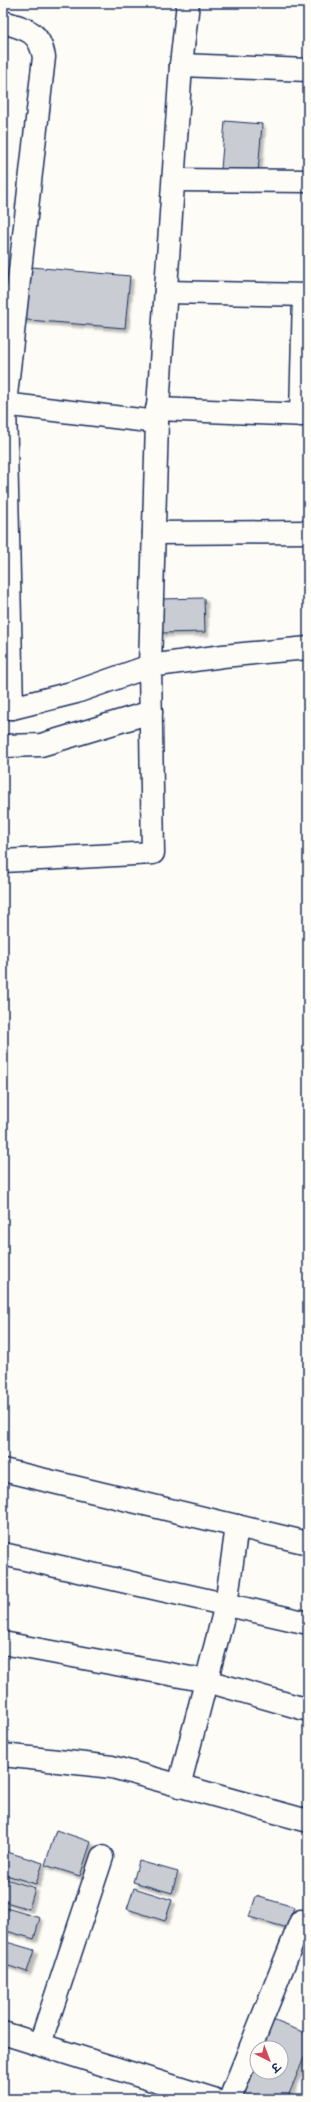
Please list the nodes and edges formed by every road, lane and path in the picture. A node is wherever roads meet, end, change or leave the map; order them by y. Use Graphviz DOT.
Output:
graph roads {
  1 [pos="188,3"];
  2 [pos="3,22"];
  3 [pos="181,65"];
  4 [pos="308,70"];
  5 [pos="174,180"];
  6 [pos="308,180"];
  7 [pos="166,292"];
  8 [pos="306,295"];
  9 [pos="4,404"];
  10 [pos="157,415"];
  11 [pos="304,415"];
  12 [pos="308,532"];
  13 [pos="154,533"];
  14 [pos="308,648"];
  15 [pos="150,666"];
  16 [pos="8,708"];
  17 [pos="151,712"];
  18 [pos="3,746"];
  19 [pos="3,861"];
  20 [pos="3,1470"];
  21 [pos="237,1526"];
  22 [pos="308,1543"];
  23 [pos="3,1554"];
  24 [pos="226,1605"];
  25 [pos="308,1624"];
  26 [pos="3,1643"];
  27 [pos="207,1681"];
  28 [pos="308,1710"];
  29 [pos="3,1755"];
  30 [pos="179,1786"];
  31 [pos="308,1821"];
  32 [pos="102,1857"];
  33 [pos="301,1921"];
  34 [pos="3,2032"];
  35 [pos="40,2044"];
  36 [pos="213,2099"];
  37 [pos="230,2099"];
  1 -- 3 [label="street"];
  2 -- 9 [label="street"];
  3 -- 4 [label="street"];
  3 -- 5 [label="street"];
  5 -- 6 [label="street"];
  5 -- 7 [label="street"];
  7 -- 8 [label="street"];
  7 -- 10 [label="street"];
  8 -- 11 [label="street"];
  9 -- 10 [label="street"];
  9 -- 16 [label="street"];
  10 -- 11 [label="street"];
  10 -- 13 [label="street"];
  12 -- 13 [label="street"];
  13 -- 15 [label="street"];
  14 -- 15 [label="street"];
  15 -- 16 [label="street"];
  15 -- 17 [label="street"];
  17 -- 18 [label="street"];
  17 -- 19 [label="street"];
  20 -- 21 [label="street"];
  21 -- 22 [label="street"];
  21 -- 24 [label="street"];
  23 -- 24 [label="street"];
  24 -- 25 [label="street"];
  24 -- 27 [label="street"];
  26 -- 27 [label="street"];
  27 -- 28 [label="street"];
  27 -- 30 [label="street"];
  29 -- 30 [label="street"];
  30 -- 31 [label="street"];
  32 -- 35 [label="street"];
  33 -- 37 [label="street"];
  34 -- 35 [label="street"];
  35 -- 36 [label="street"];
}
